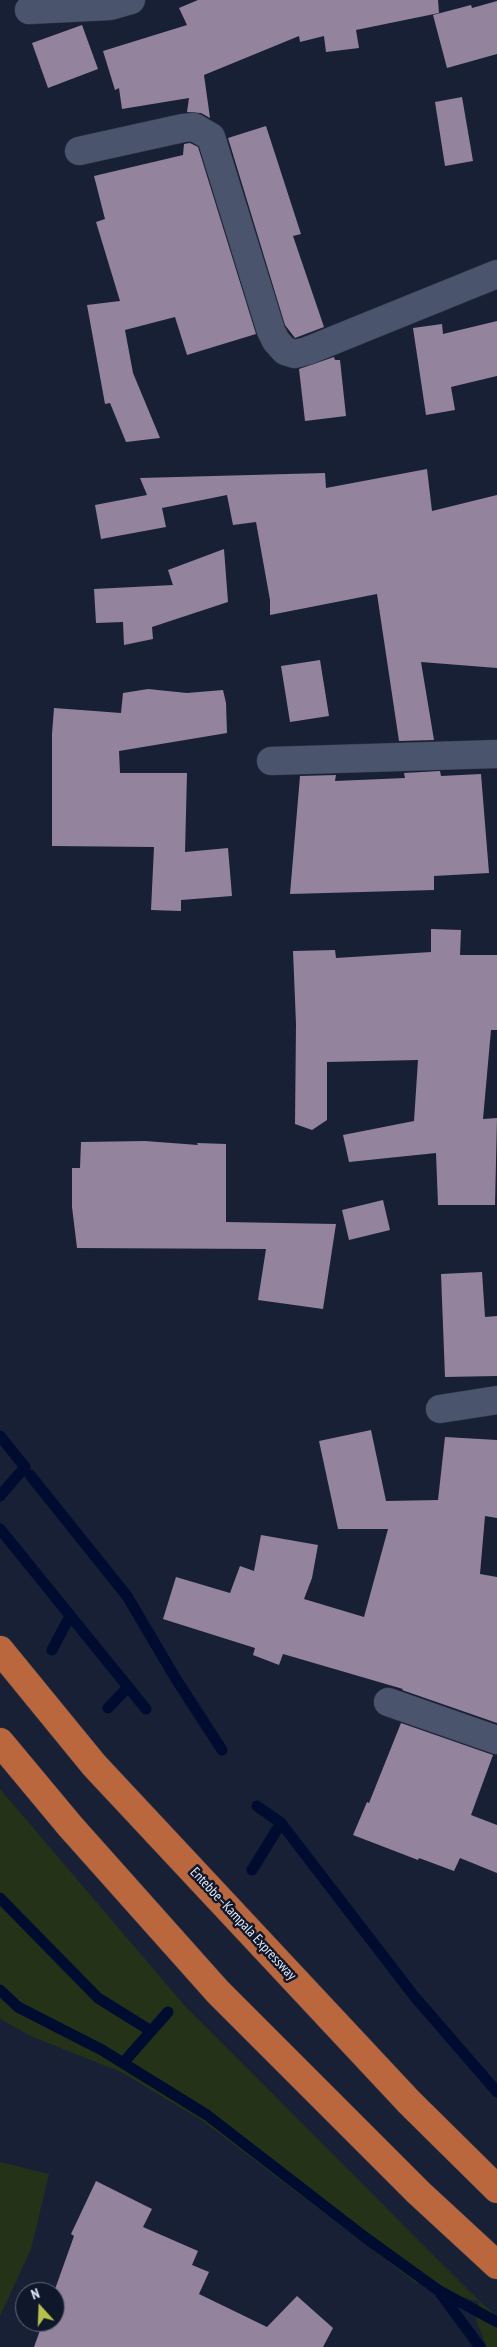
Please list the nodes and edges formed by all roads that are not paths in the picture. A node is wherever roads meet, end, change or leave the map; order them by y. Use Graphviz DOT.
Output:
graph roads {
  1 [pos="131,0"];
  2 [pos="29,10"];
  3 [pos="79,151"];
  4 [pos="497,274"];
  5 [pos="497,754"];
  6 [pos="271,761"];
  7 [pos="497,1400"];
  8 [pos="440,1409"];
  9 [pos="0,1650"];
  10 [pos="388,1702"];
  11 [pos="497,1740"];
  12 [pos="0,1742"];
  13 [pos="497,2189"];
  14 [pos="497,2265"];
  1 -- 2 [label="street"];
  3 -- 4 [label="street"];
  5 -- 6 [label="street"];
  7 -- 8 [label="street"];
  9 -- 13 [label="highway, Entebbe–Kampala Expressway"];
  10 -- 11 [label="street"];
  12 -- 14 [label="highway"];
}
